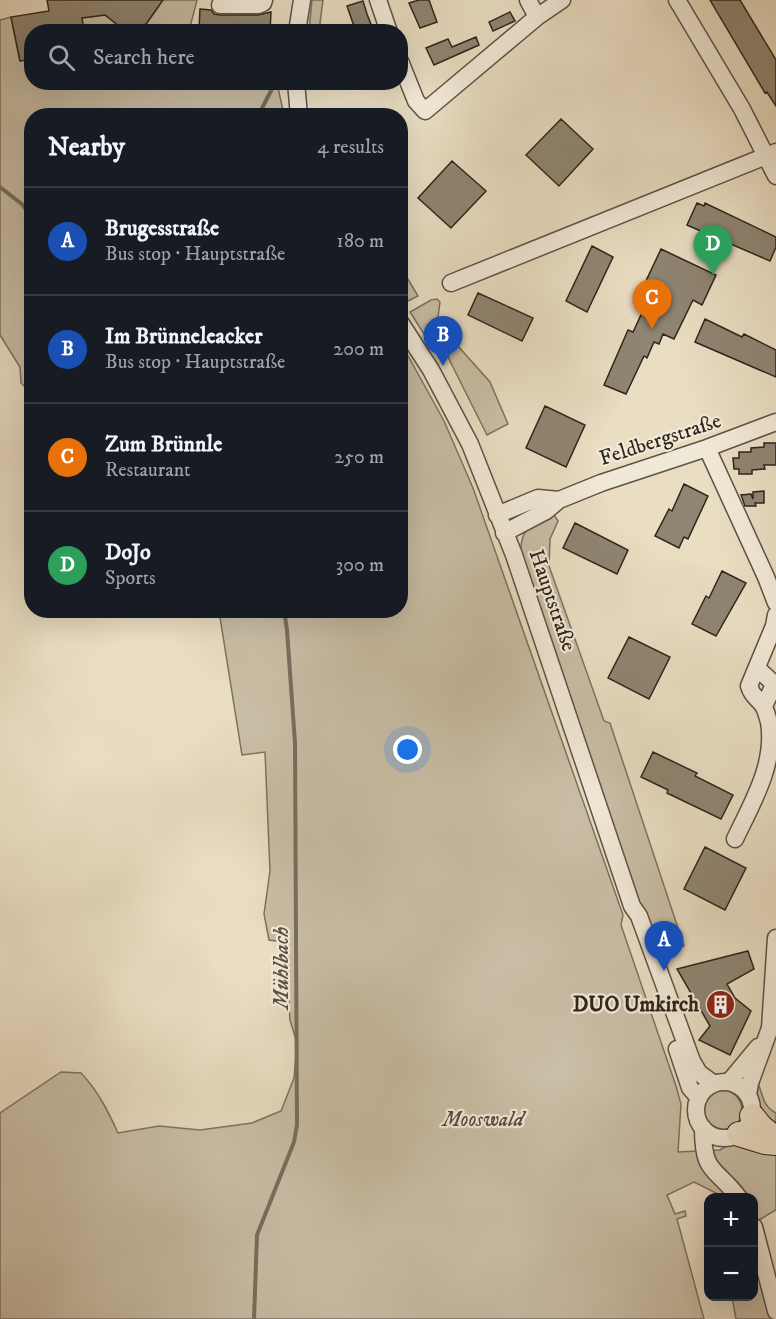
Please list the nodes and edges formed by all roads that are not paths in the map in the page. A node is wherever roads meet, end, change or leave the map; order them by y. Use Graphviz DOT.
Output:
graph roads {
  1 [pos="264,0"];
  2 [pos="302,0"];
  3 [pos="378,0"];
  4 [pos="528,0"];
  5 [pos="562,0"];
  6 [pos="677,0"];
  7 [pos="220,5"];
  8 [pos="537,17"];
  9 [pos="298,24"];
  10 [pos="387,24"];
  11 [pos="408,80"];
  12 [pos="297,90"];
  13 [pos="298,108"];
  14 [pos="771,154"];
  15 [pos="776,176"];
  16 [pos="452,283"];
  17 [pos="408,334"];
  18 [pos="776,422"];
  19 [pos="707,448"];
  20 [pos="559,500"];
  21 [pos="497,514"];
  22 [pos="504,533"];
  23 [pos="776,603"];
  24 [pos="776,615"];
  25 [pos="735,839"];
  26 [pos="632,906"];
  27 [pos="776,938"];
  28 [pos="766,1037"];
  29 [pos="722,1083"];
  30 [pos="699,1098"];
  31 [pos="740,1121"];
  32 [pos="703,1128"];
  33 [pos="776,1141"];
  34 [pos="713,1172"];
  35 [pos="735,1193"];
  36 [pos="758,1245"];
  37 [pos="776,1311"];
  1 -- 7 [label="street"];
  2 -- 9 [label="street"];
  3 -- 10 [label="street"];
  4 -- 8 [label="street"];
  5 -- 8 [label="street"];
  6 -- 14 [label="street"];
  8 -- 11 [label="street"];
  12 -- 13 [label="street"];
  14 -- 15 [label="street"];
  14 -- 16 [label="street"];
  17 -- 21 [label="street, Hauptstraße"];
  18 -- 19 [label="street, Feldbergstraße"];
  19 -- 20 [label="street, Feldbergstraße"];
  19 -- 23 [label="street"];
  20 -- 21 [label="street, Feldbergstraße"];
  20 -- 22 [label="street, Feldbergstraße"];
  21 -- 22 [label="street, Hauptstraße"];
  22 -- 26 [label="street, Hauptstraße"];
  24 -- 25 [label="street"];
  26 -- 29 [label="street, Hauptstraße"];
  26 -- 30 [label="street, Hauptstraße"];
  27 -- 28 [label="street"];
  28 -- 29 [label="street"];
  28 -- 31 [label="street"];
  29 -- 30 [label="street"];
  29 -- 31 [label="street, Hauptstraße"];
  30 -- 32 [label="street, Hauptstraße"];
  31 -- 32 [label="street"];
  31 -- 33 [label="highway"];
  31 -- 34 [label="street"];
  32 -- 34 [label="street, Hauptstraße"];
  34 -- 35 [label="street"];
  36 -- 37 [label="street"];
}
